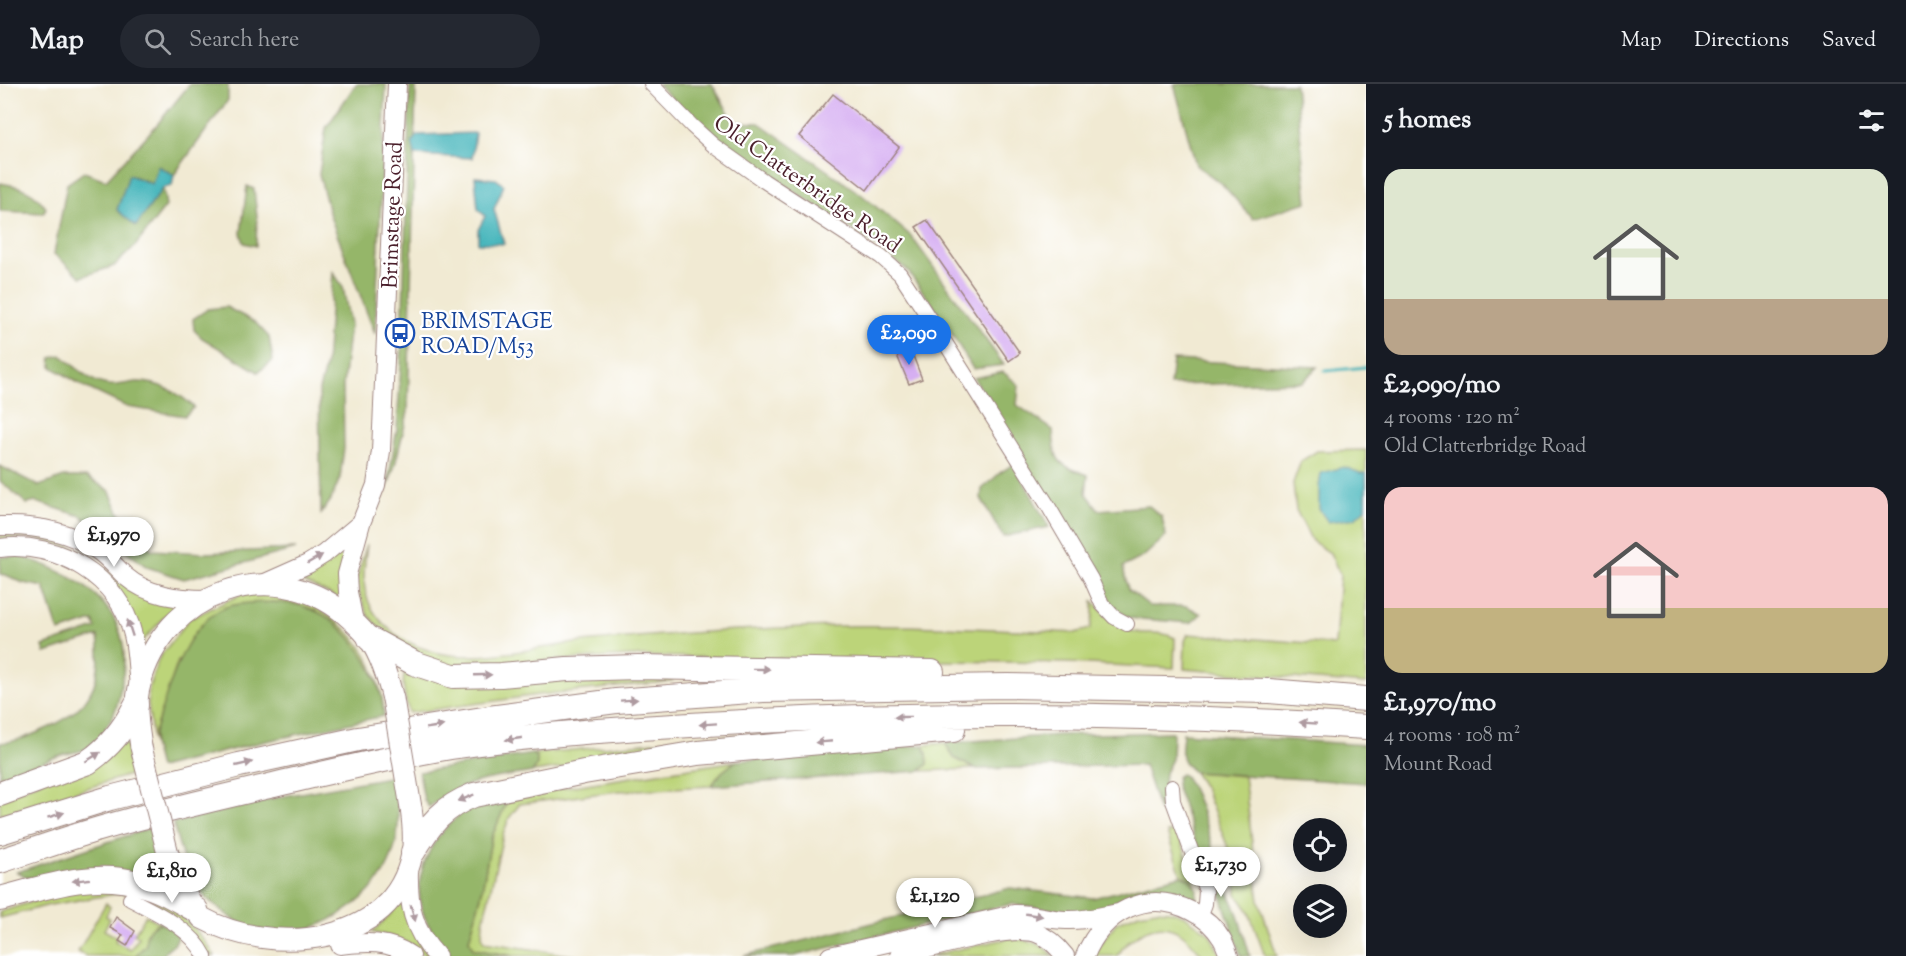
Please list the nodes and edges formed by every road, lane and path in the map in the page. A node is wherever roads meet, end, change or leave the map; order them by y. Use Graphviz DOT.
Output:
graph roads {
  1 [pos="397,84"];
  2 [pos="651,84"];
  3 [pos="361,523"];
  4 [pos="0,526"];
  5 [pos="0,548"];
  6 [pos="263,584"];
  7 [pos="208,599"];
  8 [pos="1127,624"];
  9 [pos="362,630"];
  10 [pos="1168,688"];
  11 [pos="138,695"];
  12 [pos="1366,699"];
  13 [pos="1113,717"];
  14 [pos="1366,727"];
  15 [pos="1172,787"];
  16 [pos="0,794"];
  17 [pos="0,832"];
  18 [pos="411,858"];
  19 [pos="0,861"];
  20 [pos="0,899"];
  21 [pos="130,899"];
  22 [pos="1118,913"];
  23 [pos="1200,917"];
  24 [pos="204,918"];
  25 [pos="326,951"];
  26 [pos="214,952"];
  27 [pos="411,956"];
  28 [pos="437,956"];
  29 [pos="830,956"];
  30 [pos="899,956"];
  31 [pos="1065,956"];
  32 [pos="1085,956"];
  33 [pos="1229,956"];
  1 -- 3 [label="main road, Brimstage Road"];
  2 -- 8 [label="street, Old Clatterbridge Road"];
  6 -- 3 [label="main road, Brimstage Road, one-way"];
  3 -- 9 [label="main road, Brimstage Road"];
  4 -- 7 [label="main road"];
  11 -- 5 [label="main road, one-way"];
  6 -- 7 [label="main road"];
  6 -- 9 [label="main road"];
  7 -- 11 [label="main road"];
  9 -- 10 [label="highway, one-way"];
  9 -- 18 [label="main road, bridge"];
  10 -- 12 [label="highway"];
  17 -- 10 [label="highway, one-way"];
  16 -- 11 [label="highway, one-way"];
  11 -- 24 [label="main road, bridge"];
  14 -- 13 [label="highway, one-way"];
  13 -- 18 [label="highway, one-way"];
  13 -- 19 [label="highway, one-way"];
  15 -- 23 [label="street"];
  18 -- 25 [label="main road"];
  18 -- 28 [label="main road, one-way"];
  24 -- 20 [label="highway, one-way"];
  21 -- 26 [label="street"];
  22 -- 23 [label="main road"];
  29 -- 22 [label="main road, one-way"];
  22 -- 32 [label="main road"];
  23 -- 33 [label="main road"];
  24 -- 25 [label="main road"];
  24 -- 26 [label="main road"];
  25 -- 27 [label="main road"];
  30 -- 31 [label="main road"];
}
